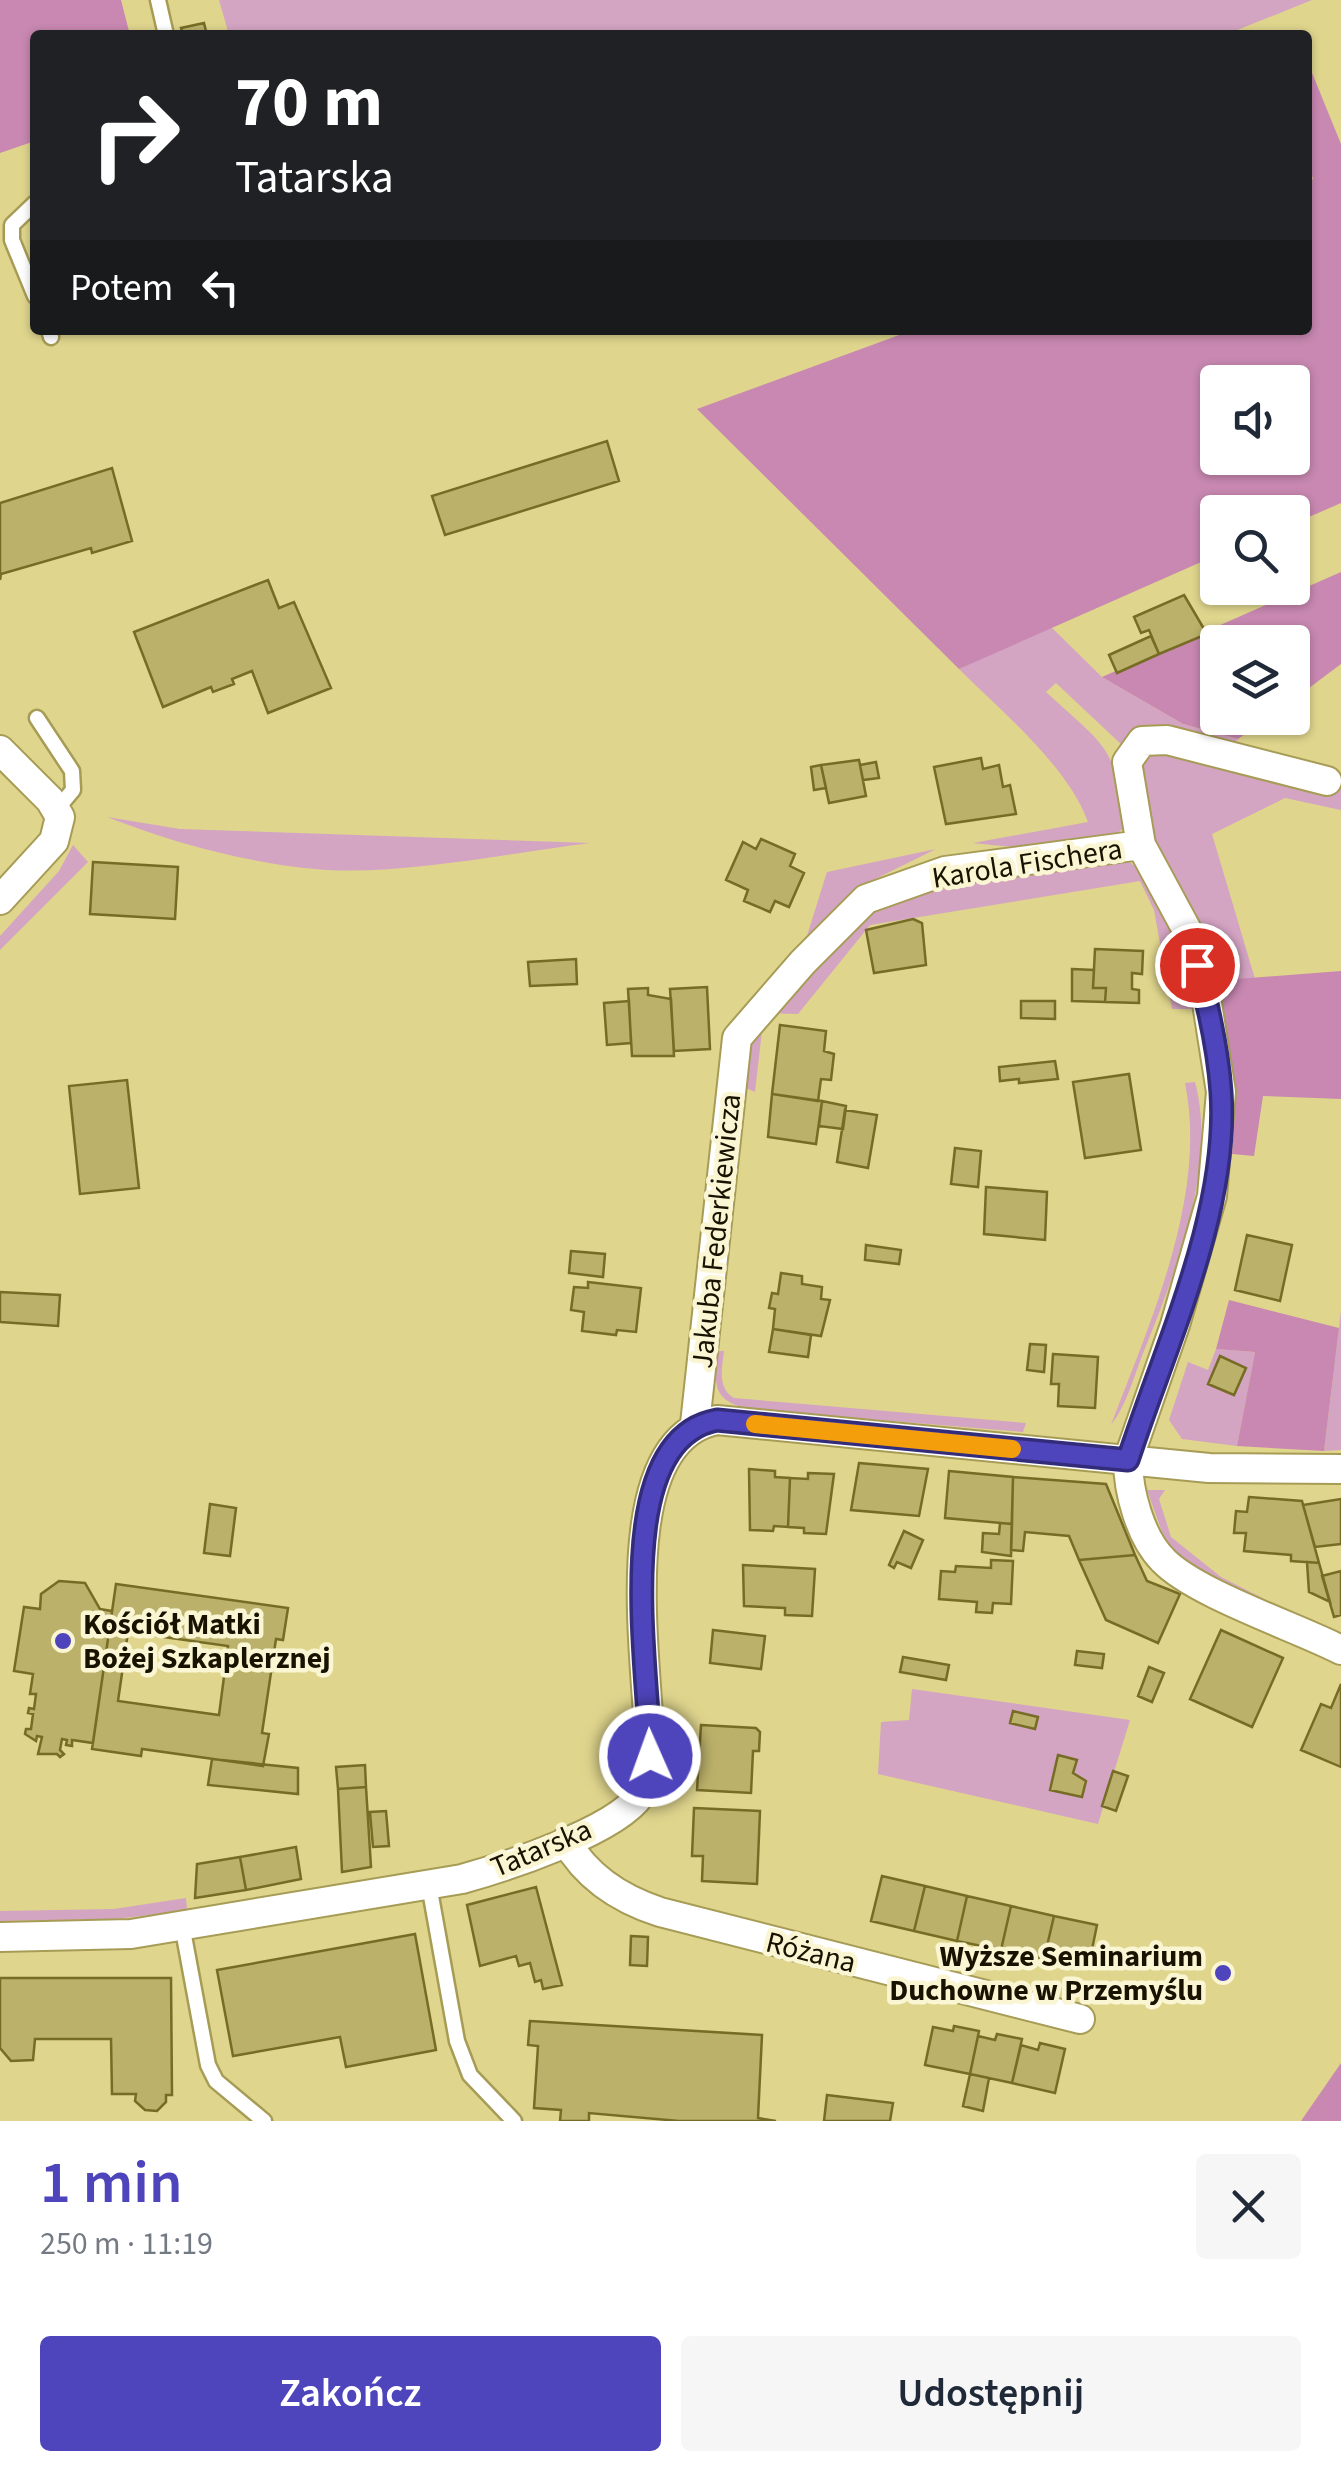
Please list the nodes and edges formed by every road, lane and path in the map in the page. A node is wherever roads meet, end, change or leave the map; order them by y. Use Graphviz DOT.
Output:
graph roads {
  1 [pos="158,0"];
  2 [pos="165,30"];
  3 [pos="30,208"];
  4 [pos="30,284"];
  5 [pos="37,718"];
  6 [pos="0,750"];
  7 [pos="1334,783"];
  8 [pos="58,818"];
  9 [pos="1141,846"];
  10 [pos="0,900"];
  11 [pos="738,1038"];
  12 [pos="696,1424"];
  13 [pos="1128,1460"];
  14 [pos="1341,1469"];
  15 [pos="1341,1650"];
  16 [pos="566,1841"];
  17 [pos="429,1885"];
  18 [pos="182,1925"];
  19 [pos="0,1937"];
  20 [pos="1080,2019"];
  21 [pos="264,2121"];
  22 [pos="514,2121"];
  1 -- 2 [label="lane"];
  3 -- 4 [label="lane"];
  5 -- 8 [label="lane"];
  6 -- 8 [label="street"];
  7 -- 9 [label="street, Karola Fischera"];
  8 -- 10 [label="street"];
  9 -- 11 [label="street, Karola Fischera"];
  9 -- 13 [label="street, Karola Fischera"];
  11 -- 12 [label="street, Jakuba Federkiewicza"];
  12 -- 13 [label="street"];
  12 -- 16 [label="street, Tatarska"];
  13 -- 14 [label="street"];
  13 -- 15 [label="street"];
  16 -- 17 [label="street, Tatarska"];
  16 -- 20 [label="street, Różana"];
  17 -- 18 [label="street, Tatarska"];
  17 -- 22 [label="lane"];
  18 -- 19 [label="street, Tatarska"];
  18 -- 21 [label="lane"];
}
